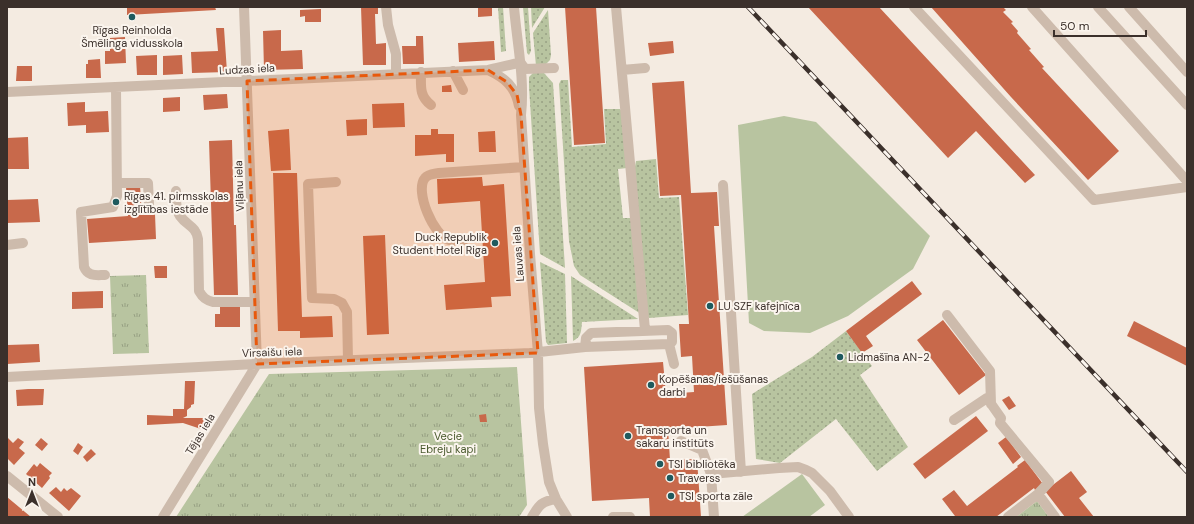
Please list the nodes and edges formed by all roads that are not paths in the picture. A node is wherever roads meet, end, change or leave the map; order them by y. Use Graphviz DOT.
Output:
graph roads {
  1 [pos="244,7"];
  2 [pos="386,7"];
  3 [pos="514,7"];
  4 [pos="616,7"];
  5 [pos="914,7"];
  6 [pos="1032,7"];
  7 [pos="1098,7"];
  8 [pos="1129,7"];
  9 [pos="520,62"];
  10 [pos="554,68"];
  11 [pos="645,68"];
  12 [pos="488,70"];
  13 [pos="622,70"];
  14 [pos="453,71"];
  15 [pos="421,72"];
  16 [pos="1187,72"];
  17 [pos="396,73"];
  18 [pos="247,81"];
  19 [pos="116,87"];
  20 [pos="463,90"];
  21 [pos="7,92"];
  22 [pos="431,105"];
  23 [pos="1187,105"];
  24 [pos="521,116"];
  25 [pos="524,167"];
  26 [pos="1187,180"];
  27 [pos="336,182"];
  28 [pos="117,183"];
  29 [pos="723,185"];
  30 [pos="1187,187"];
  31 [pos="176,191"];
  32 [pos="148,204"];
  33 [pos="464,240"];
  34 [pos="23,243"];
  35 [pos="7,245"];
  36 [pos="105,275"];
  37 [pos="255,302"];
  38 [pos="947,315"];
  39 [pos="645,330"];
  40 [pos="670,344"];
  41 [pos="585,347"];
  42 [pos="538,353"];
  43 [pos="348,360"];
  44 [pos="257,364"];
  45 [pos="674,364"];
  46 [pos="7,377"];
  47 [pos="991,404"];
  48 [pos="954,420"];
  49 [pos="681,441"];
  50 [pos="741,472"];
  51 [pos="711,474"];
  52 [pos="7,476"];
  53 [pos="1038,494"];
  54 [pos="556,499"];
  55 [pos="58,517"];
  56 [pos="163,517"];
  57 [pos="532,517"];
  58 [pos="567,517"];
  59 [pos="612,517"];
  60 [pos="630,517"];
  61 [pos="714,517"];
  62 [pos="849,517"];
  63 [pos="1008,517"];
  64 [pos="1055,517"];
  1 -- 18 [label="street, Viļānu iela"];
  2 -- 17 [label="street"];
  3 -- 9 [label="street, Lauvas iela"];
  4 -- 13 [label="street"];
  5 -- 30 [label="street"];
  6 -- 26 [label="street"];
  7 -- 23 [label="street"];
  8 -- 16 [label="street"];
  9 -- 10 [label="street"];
  9 -- 12 [label="street, Ludzas iela"];
  9 -- 24 [label="street, Lauvas iela"];
  11 -- 13 [label="street"];
  12 -- 14 [label="street, Ludzas iela"];
  12 -- 24 [label="street"];
  13 -- 39 [label="street"];
  14 -- 15 [label="street, Ludzas iela"];
  14 -- 20 [label="street"];
  15 -- 17 [label="street, Ludzas iela"];
  15 -- 22 [label="street"];
  17 -- 18 [label="street, Ludzas iela"];
  18 -- 19 [label="street, Ludzas iela"];
  18 -- 37 [label="street, Viļānu iela"];
  19 -- 21 [label="street, Ludzas iela"];
  19 -- 28 [label="street"];
  24 -- 25 [label="street, Lauvas iela"];
  25 -- 33 [label="street"];
  25 -- 42 [label="street, Lauvas iela"];
  27 -- 43 [label="street"];
  28 -- 32 [label="street"];
  28 -- 36 [label="street"];
  29 -- 50 [label="street"];
  31 -- 37 [label="street"];
  34 -- 35 [label="street"];
  37 -- 44 [label="street, Viļānu iela"];
  38 -- 47 [label="street"];
  39 -- 40 [label="street"];
  39 -- 41 [label="street"];
  40 -- 41 [label="street, Virsaišu iela"];
  40 -- 45 [label="street"];
  41 -- 42 [label="street, Virsaišu iela"];
  42 -- 43 [label="street, Virsaišu iela"];
  42 -- 54 [label="street, Lauvas iela"];
  43 -- 44 [label="street, Virsaišu iela"];
  44 -- 46 [label="street, Virsaišu iela"];
  44 -- 56 [label="street, Tējas iela"];
  47 -- 48 [label="street"];
  47 -- 53 [label="street"];
  49 -- 51 [label="street"];
  50 -- 51 [label="street"];
  50 -- 62 [label="street"];
  51 -- 61 [label="street"];
  52 -- 55 [label="street"];
  53 -- 63 [label="street"];
  53 -- 64 [label="street"];
  54 -- 57 [label="street"];
  54 -- 58 [label="street, Lauvas iela"];
  59 -- 60 [label="street"];
}
